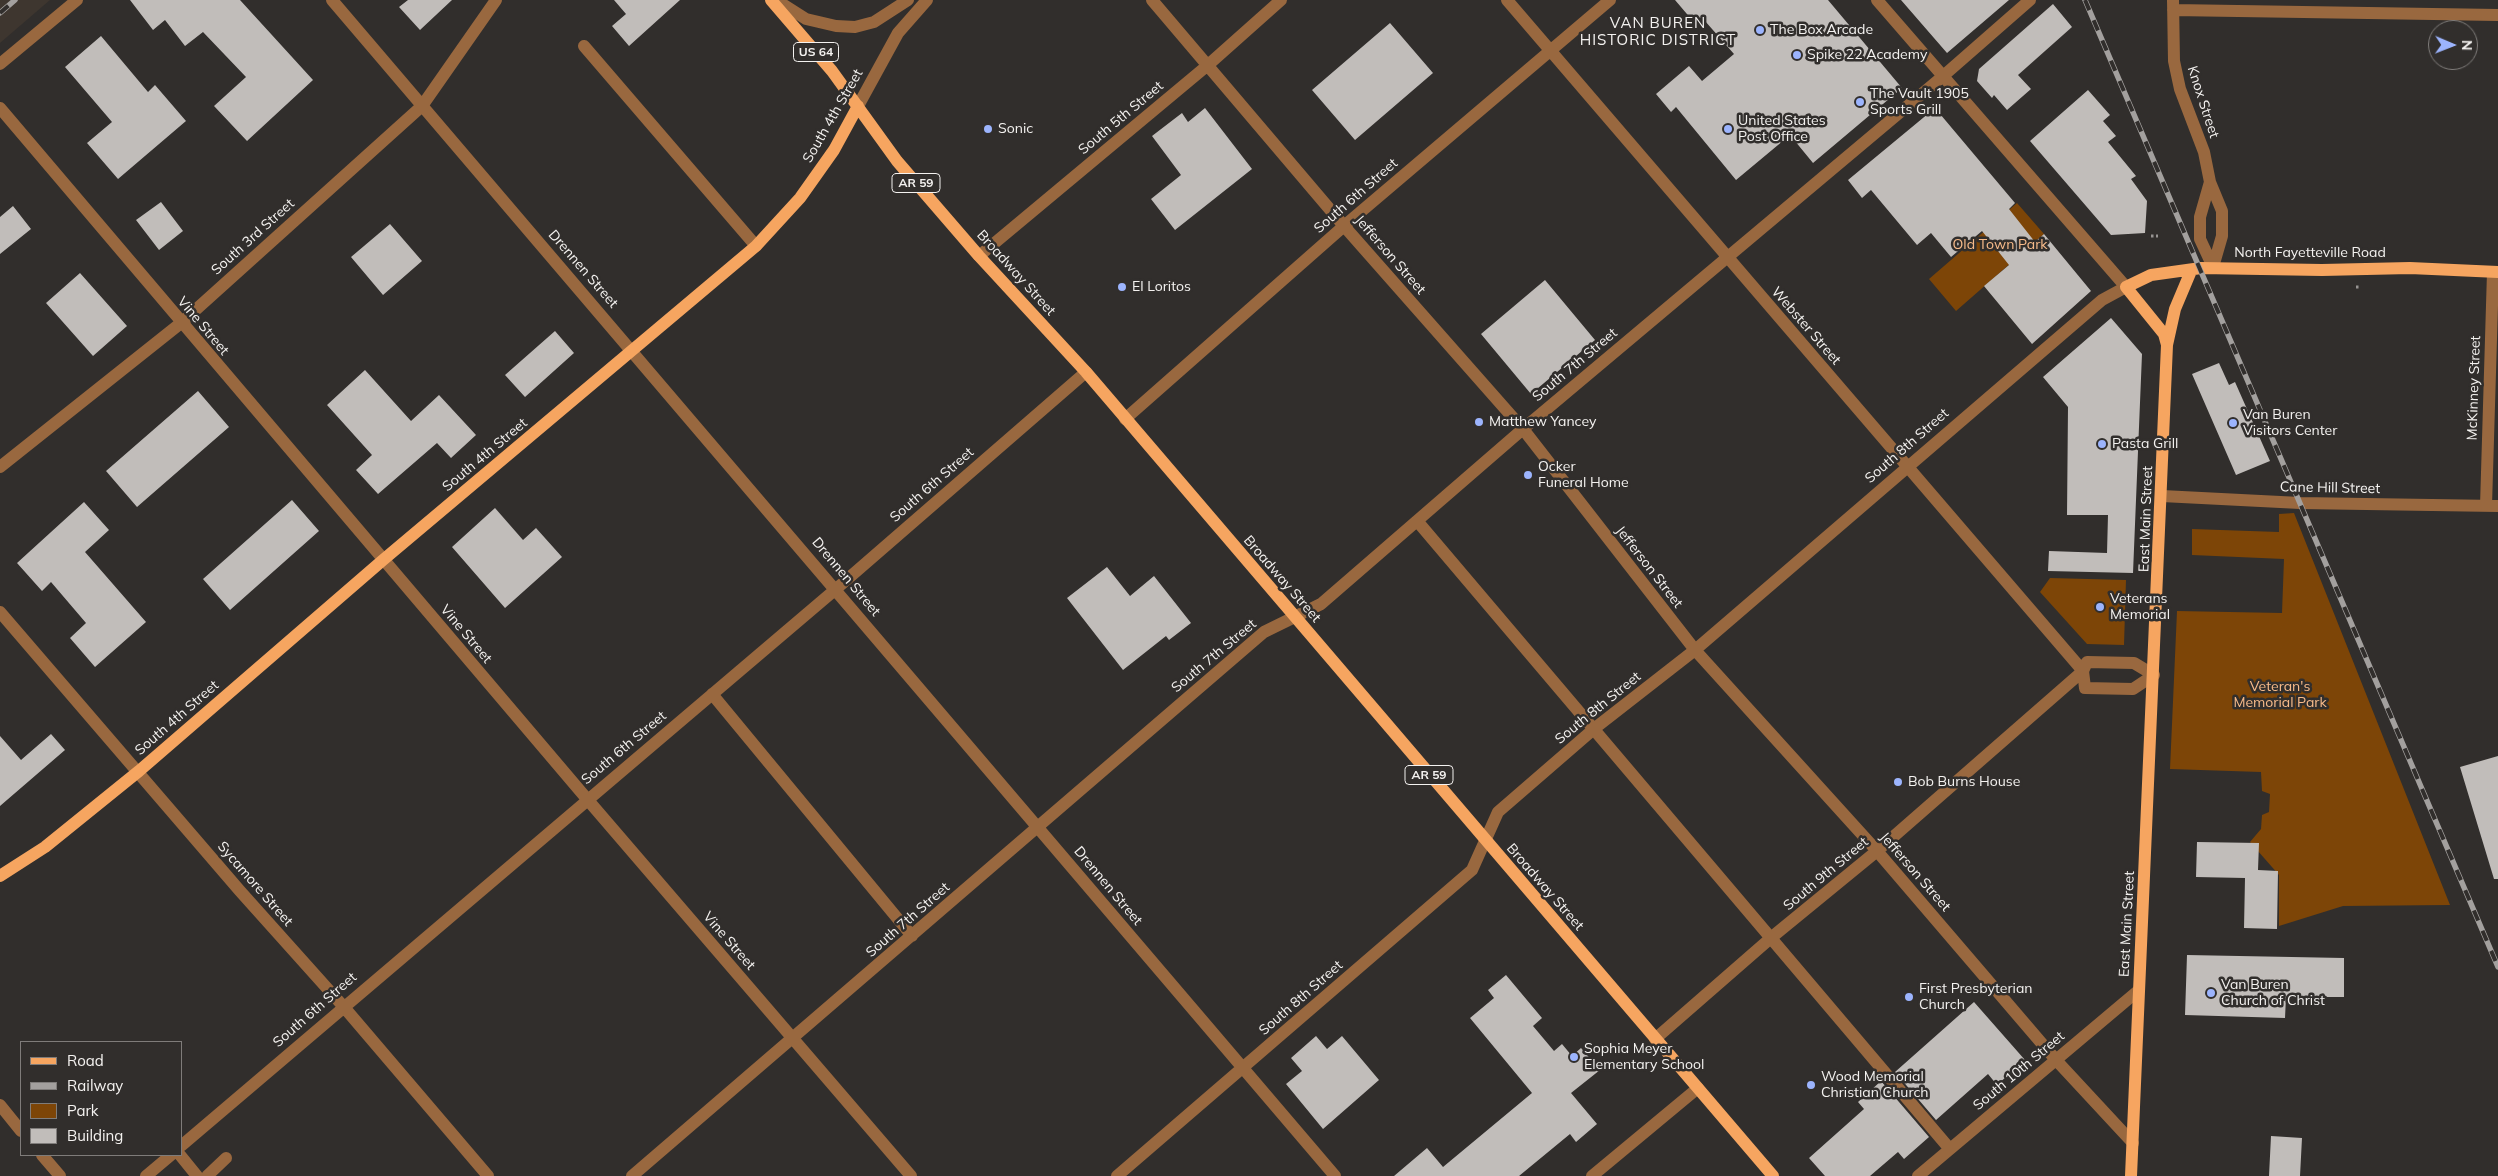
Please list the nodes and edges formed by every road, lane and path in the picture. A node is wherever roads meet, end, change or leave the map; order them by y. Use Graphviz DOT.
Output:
graph roads {
  1 [pos="77,0"];
  2 [pos="332,0"];
  3 [pos="496,0"];
  4 [pos="771,0"];
  5 [pos="776,0"];
  6 [pos="908,0"];
  7 [pos="927,0"];
  8 [pos="1152,0"];
  9 [pos="1281,0"];
  10 [pos="1507,0"];
  11 [pos="1610,0"];
  12 [pos="1877,0"];
  13 [pos="2030,0"];
  14 [pos="2173,5"];
  15 [pos="2281,6"];
  16 [pos="2498,15"];
  17 [pos="584,46"];
  18 [pos="1550,51"];
  19 [pos="0,64"];
  20 [pos="1208,66"];
  21 [pos="1942,77"];
  22 [pos="422,106"];
  23 [pos="858,106"];
  24 [pos="0,108"];
  25 [pos="2210,182"];
  26 [pos="1344,226"];
  27 [pos="2151,236"];
  28 [pos="2158,236"];
  29 [pos="756,246"];
  30 [pos="979,256"];
  31 [pos="1728,258"];
  32 [pos="2214,267"];
  33 [pos="2190,271"];
  34 [pos="2495,272"];
  35 [pos="2126,287"];
  36 [pos="2356,287"];
  37 [pos="2361,287"];
  38 [pos="181,323"];
  39 [pos="2167,344"];
  40 [pos="632,350"];
  41 [pos="1086,372"];
  42 [pos="1125,419"];
  43 [pos="1523,429"];
  44 [pos="1907,466"];
  45 [pos="0,467"];
  46 [pos="2162,496"];
  47 [pos="2492,506"];
  48 [pos="1418,522"];
  49 [pos="383,560"];
  50 [pos="836,589"];
  51 [pos="0,612"];
  52 [pos="1294,616"];
  53 [pos="1695,650"];
  54 [pos="2083,671"];
  55 [pos="2154,675"];
  56 [pos="712,694"];
  57 [pos="1595,728"];
  58 [pos="139,771"];
  59 [pos="587,799"];
  60 [pos="1039,827"];
  61 [pos="1485,840"];
  62 [pos="1878,851"];
  63 [pos="0,876"];
  64 [pos="912,936"];
  65 [pos="1772,937"];
  66 [pos="2139,990"];
  67 [pos="343,1006"];
  68 [pos="793,1039"];
  69 [pos="1655,1039"];
  70 [pos="2056,1060"];
  71 [pos="1243,1068"];
  72 [pos="1698,1088"];
  73 [pos="0,1106"];
  74 [pos="20,1129"];
  75 [pos="2134,1143"];
  76 [pos="182,1145"];
  77 [pos="1949,1148"];
  78 [pos="43,1156"];
  79 [pos="170,1156"];
  80 [pos="181,1156"];
  81 [pos="226,1158"];
  82 [pos="60,1176"];
  83 [pos="146,1176"];
  84 [pos="197,1176"];
  85 [pos="207,1176"];
  86 [pos="488,1176"];
  87 [pos="632,1176"];
  88 [pos="911,1176"];
  89 [pos="1117,1176"];
  90 [pos="1335,1176"];
  91 [pos="1592,1176"];
  92 [pos="1773,1176"];
  93 [pos="1918,1176"];
  94 [pos="2131,1176"];
  1 -- 19 [label="street"];
  2 -- 22 [label="street, Drennen Street"];
  3 -- 22 [label="street, South 3rd Street"];
  4 -- 23 [label="main road, Broadway Street / US 64"];
  5 -- 6 [label="street"];
  7 -- 23 [label="street, South 4th Street"];
  8 -- 20 [label="street, Jefferson Street"];
  9 -- 20 [label="street, South 5th Street"];
  10 -- 18 [label="street, Webster Street"];
  11 -- 18 [label="street, South 6th Street"];
  12 -- 21 [label="street"];
  13 -- 21 [label="street, South 7th Street"];
  14 -- 15 [label="street"];
  14 -- 25 [label="street, Knox Street"];
  15 -- 16 [label="street"];
  17 -- 29 [label="street"];
  18 -- 26 [label="street, South 6th Street"];
  18 -- 31 [label="street, Webster Street"];
  20 -- 26 [label="street, Jefferson Street"];
  20 -- 30 [label="street, South 5th Street"];
  21 -- 31 [label="street, South 7th Street"];
  21 -- 35 [label="street"];
  22 -- 38 [label="street, South 3rd Street"];
  22 -- 40 [label="street, Drennen Street"];
  23 -- 29 [label="main road, South 4th Street"];
  23 -- 30 [label="main road, Broadway Street / AR 59"];
  24 -- 38 [label="street, Vine Street"];
  25 -- 32 [label="street, Knox Street"];
  25 -- 32 [label="street, Knox Street"];
  26 -- 42 [label="street, South 6th Street"];
  26 -- 43 [label="street, Jefferson Street"];
  27 -- 28 [label="path"];
  29 -- 40 [label="main road, South 4th Street"];
  30 -- 41 [label="main road, Broadway Street / AR 59"];
  31 -- 43 [label="street, South 7th Street"];
  31 -- 44 [label="street, Webster Street"];
  32 -- 33 [label="main road, North Fayetteville Road"];
  32 -- 34 [label="main road, North Fayetteville Road"];
  33 -- 35 [label="main road, North Fayetteville Road"];
  33 -- 39 [label="main road, East Main Street"];
  34 -- 47 [label="street, McKinney Street"];
  35 -- 39 [label="main road"];
  35 -- 44 [label="street, South 8th Street"];
  36 -- 37 [label="path"];
  38 -- 45 [label="street, South 3rd Street"];
  38 -- 49 [label="street, Vine Street"];
  39 -- 46 [label="main road, East Main Street"];
  40 -- 49 [label="main road, South 4th Street"];
  40 -- 50 [label="street, Drennen Street"];
  41 -- 42 [label="main road, Broadway Street / AR 59"];
  41 -- 50 [label="street, South 6th Street"];
  42 -- 52 [label="main road, Broadway Street / AR 59"];
  43 -- 48 [label="street, South 7th Street"];
  43 -- 53 [label="street, Jefferson Street"];
  44 -- 53 [label="street, South 8th Street"];
  44 -- 54 [label="street, Webster Street"];
  46 -- 47 [label="street, Cane Hill Street"];
  46 -- 55 [label="main road, East Main Street"];
  48 -- 52 [label="street, South 7th Street"];
  48 -- 57 [label="street"];
  49 -- 58 [label="main road, South 4th Street"];
  49 -- 59 [label="street, Vine Street"];
  50 -- 56 [label="street, South 6th Street"];
  50 -- 60 [label="street, Drennen Street"];
  51 -- 58 [label="street, Sycamore Street"];
  52 -- 60 [label="street, South 7th Street"];
  52 -- 61 [label="main road, Broadway Street / AR 59"];
  53 -- 57 [label="street, South 8th Street"];
  53 -- 62 [label="street, Jefferson Street"];
  54 -- 55 [label="street"];
  54 -- 55 [label="street, Webster Street"];
  54 -- 62 [label="street, South 9th Street"];
  55 -- 66 [label="main road, East Main Street"];
  56 -- 59 [label="street, South 6th Street"];
  56 -- 64 [label="street"];
  57 -- 61 [label="street, South 8th Street"];
  57 -- 65 [label="street"];
  58 -- 63 [label="main road, South 4th Street"];
  58 -- 67 [label="street, Sycamore Street"];
  59 -- 67 [label="street, South 6th Street"];
  59 -- 68 [label="street, Vine Street"];
  60 -- 64 [label="street, South 7th Street"];
  60 -- 71 [label="street, Drennen Street"];
  61 -- 69 [label="main road, Broadway Street / AR 59"];
  61 -- 71 [label="street, South 8th Street"];
  62 -- 65 [label="street, South 9th Street"];
  62 -- 70 [label="street, Jefferson Street"];
  64 -- 68 [label="street, South 7th Street"];
  65 -- 69 [label="street, South 9th Street"];
  65 -- 77 [label="street"];
  66 -- 70 [label="street, South 10th Street"];
  66 -- 75 [label="main road, East Main Street"];
  67 -- 76 [label="street, South 6th Street"];
  67 -- 86 [label="street, Sycamore Street"];
  68 -- 87 [label="street, South 7th Street"];
  68 -- 88 [label="street, Vine Street"];
  69 -- 72 [label="main road, Broadway Street / AR 59"];
  70 -- 75 [label="street, Jefferson Street"];
  70 -- 77 [label="street, South 10th Street"];
  71 -- 89 [label="street, South 8th Street"];
  71 -- 90 [label="street, Drennen Street"];
  72 -- 91 [label="street"];
  72 -- 92 [label="main road, Broadway Street / AR 59"];
  73 -- 74 [label="street"];
  75 -- 94 [label="main road, East Main Street"];
  77 -- 93 [label="street, South 10th Street"];
  78 -- 82 [label="street"];
  79 -- 83 [label="street"];
  80 -- 84 [label="street"];
  81 -- 85 [label="street"];
}
